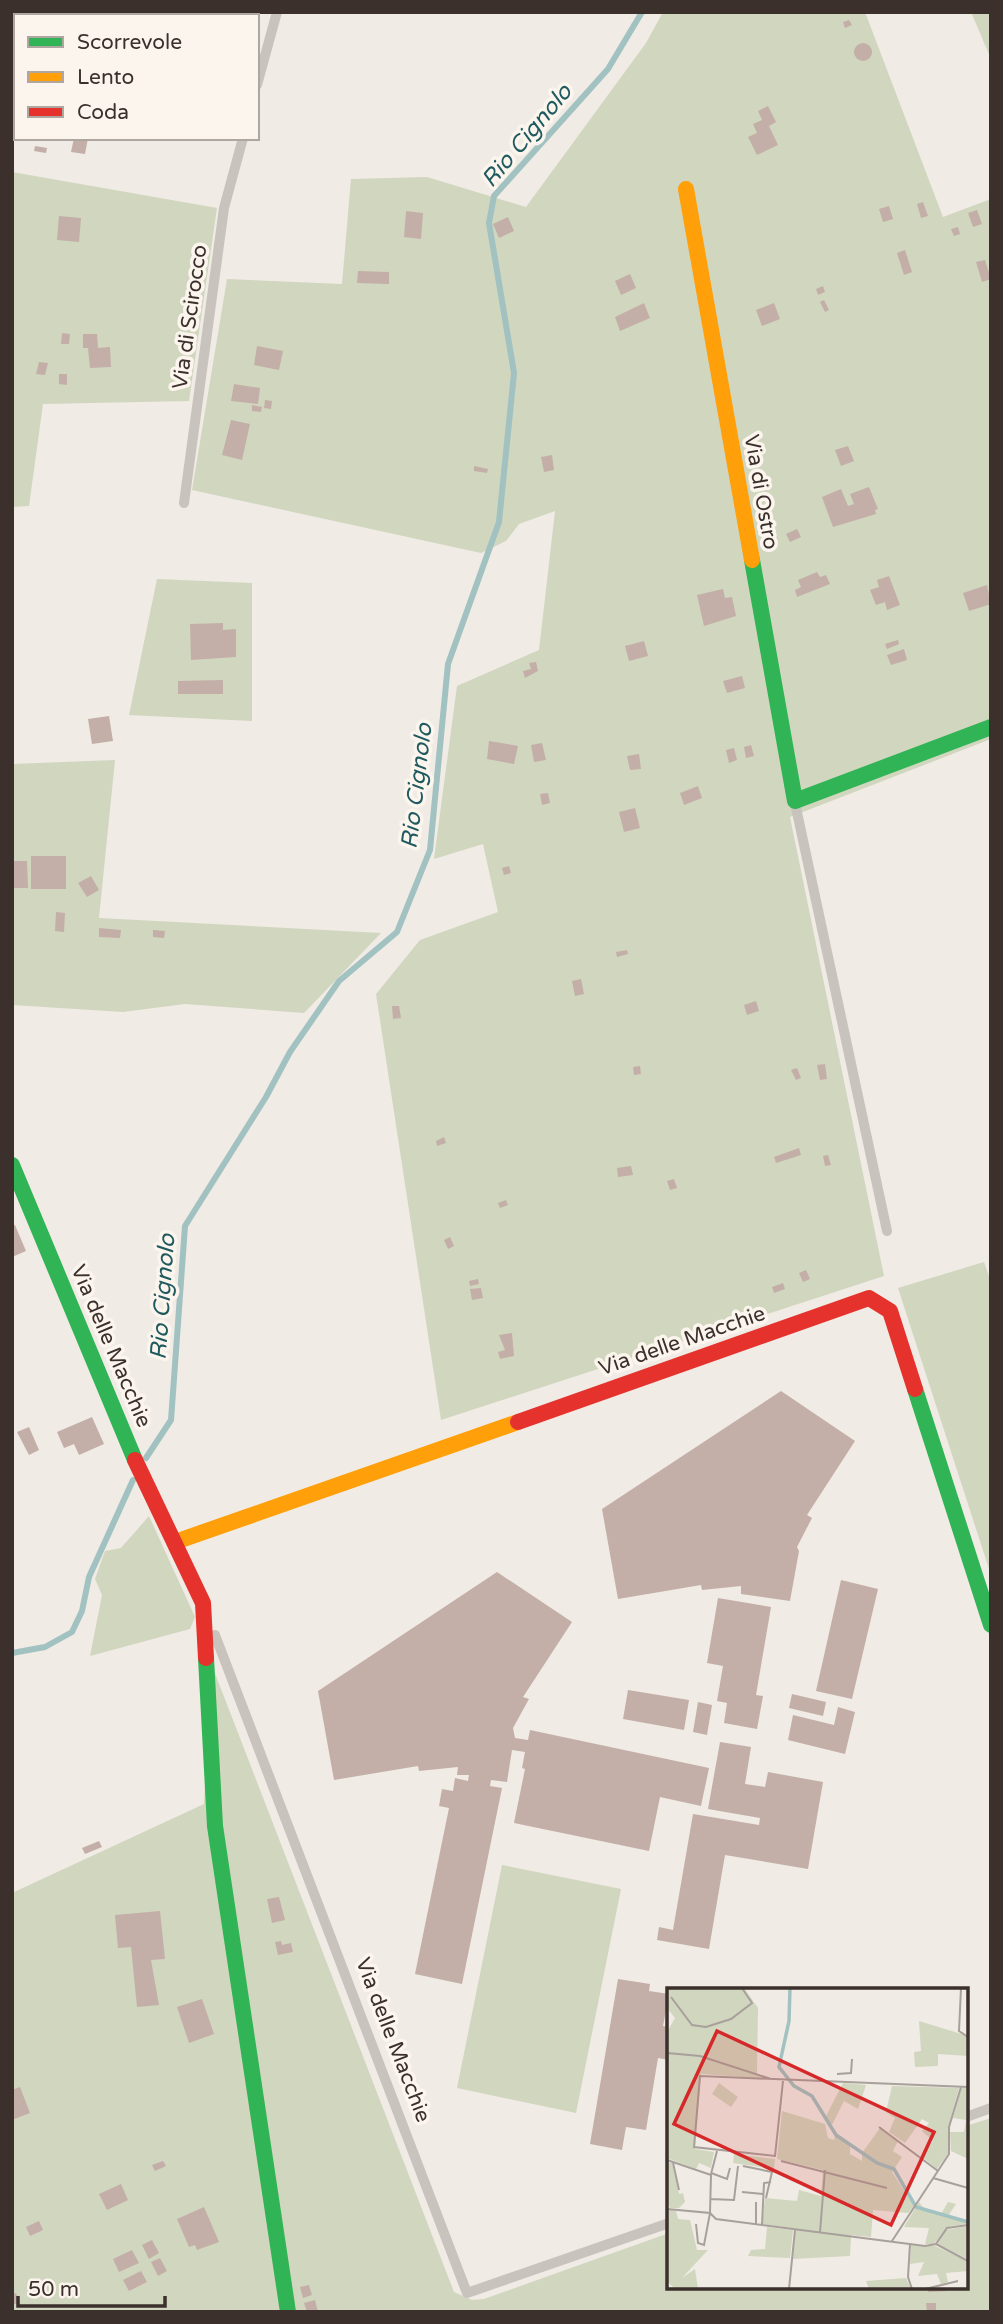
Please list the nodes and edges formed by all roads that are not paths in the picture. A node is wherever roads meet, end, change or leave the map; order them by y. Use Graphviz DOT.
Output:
graph roads {
  1 [pos="277,12"];
  2 [pos="259,78"];
  3 [pos="242,140"];
  4 [pos="686,189"];
  5 [pos="184,503"];
  6 [pos="991,727"];
  7 [pos="792,803"];
  8 [pos="12,1165"];
  9 [pos="887,1231"];
  10 [pos="175,1542"];
  11 [pos="203,1603"];
  12 [pos="991,1625"];
  13 [pos="991,2108"];
  14 [pos="968,2116"];
  15 [pos="667,2224"];
  16 [pos="288,2312"];
  1 -- 2 [label="lane"];
  3 -- 5 [label="lane, Via di Scirocco"];
  4 -- 7 [label="street, Via di Ostro"];
  6 -- 7 [label="street"];
  7 -- 9 [label="lane"];
  8 -- 10 [label="street, Via delle Macchie"];
  10 -- 11 [label="street, Via delle Macchie"];
  10 -- 12 [label="street, Via delle Macchie"];
  11 -- 15 [label="lane, Via delle Macchie"];
  11 -- 16 [label="street, Via delle Macchie"];
  13 -- 14 [label="lane"];
}
